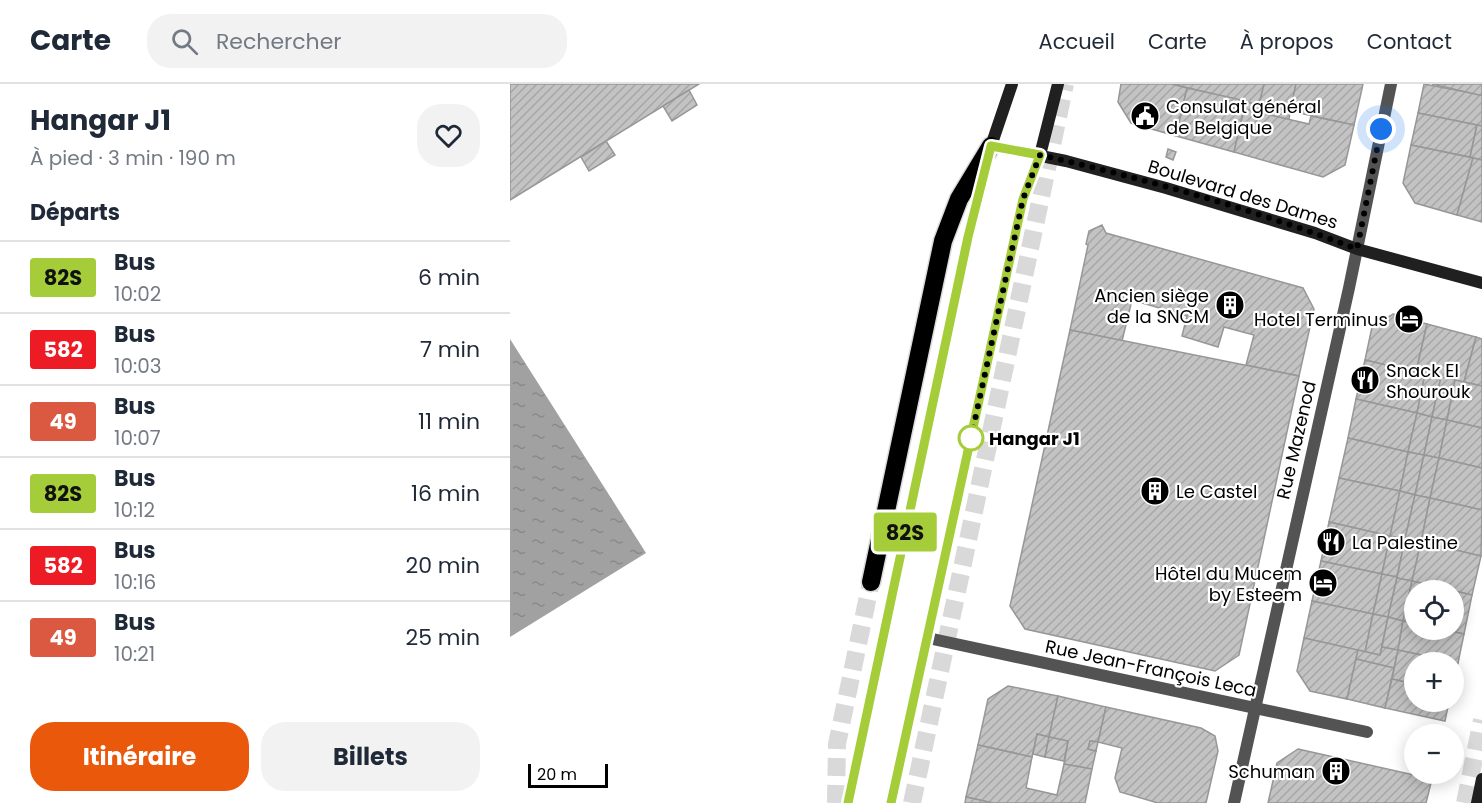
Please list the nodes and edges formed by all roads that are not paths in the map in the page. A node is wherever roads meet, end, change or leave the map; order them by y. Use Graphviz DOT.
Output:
graph roads {
  1 [pos="1011,84"];
  2 [pos="1058,84"];
  3 [pos="1391,84"];
  4 [pos="991,146"];
  5 [pos="1040,155"];
  6 [pos="1357,249"];
  7 [pos="1482,283"];
  8 [pos="871,582"];
  9 [pos="928,639"];
  10 [pos="1254,708"];
  11 [pos="1367,732"];
  12 [pos="1482,779"];
  13 [pos="848,803"];
  14 [pos="891,803"];
  15 [pos="1233,803"];
  16 [pos="1477,803"];
  1 -- 4 [label="street"];
  2 -- 5 [label="street"];
  3 -- 6 [label="street, Rue Mazenod"];
  4 -- 5 [label="street, Boulevard des Dames"];
  4 -- 8 [label="highway"];
  4 -- 13 [label="street"];
  5 -- 6 [label="street, Boulevard des Dames"];
  5 -- 9 [label="street"];
  6 -- 7 [label="street, Boulevard des Dames"];
  6 -- 10 [label="street, Rue Mazenod"];
  9 -- 10 [label="street, Rue Jean-François Leca"];
  9 -- 14 [label="street"];
  10 -- 11 [label="street, Rue Jean-François Leca"];
  10 -- 15 [label="street, Rue Mazenod"];
  12 -- 16 [label="street"];
}
